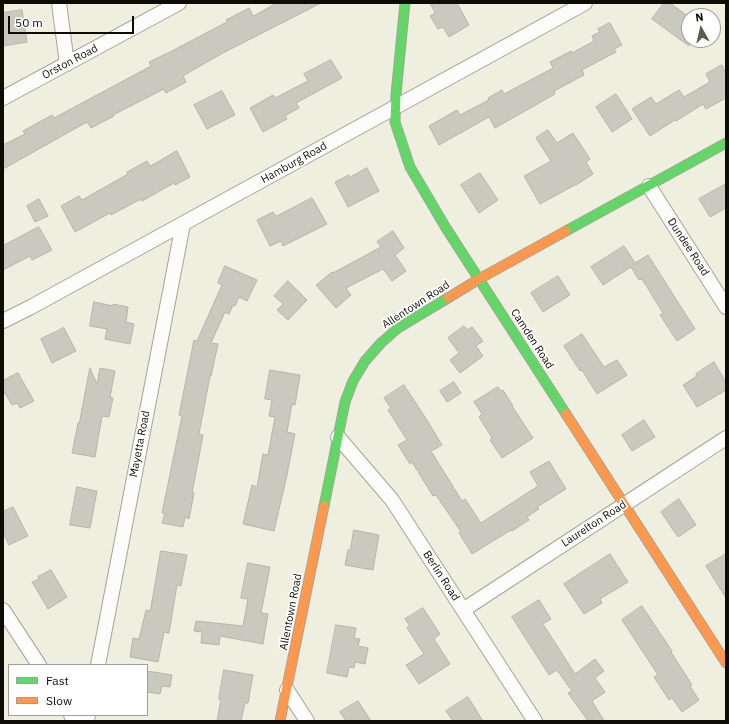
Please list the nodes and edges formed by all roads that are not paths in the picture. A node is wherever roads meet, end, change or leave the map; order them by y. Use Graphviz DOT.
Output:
graph roads {
  1 [pos="59,3"];
  2 [pos="179,3"];
  3 [pos="404,3"];
  4 [pos="585,3"];
  5 [pos="67,64"];
  6 [pos="3,98"];
  7 [pos="396,107"];
  8 [pos="726,142"];
  9 [pos="649,186"];
  10 [pos="182,224"];
  11 [pos="479,279"];
  12 [pos="726,307"];
  13 [pos="3,321"];
  14 [pos="338,438"];
  15 [pos="726,438"];
  16 [pos="624,504"];
  17 [pos="3,610"];
  18 [pos="463,610"];
  19 [pos="726,663"];
  20 [pos="38,664"];
  21 [pos="98,664"];
  22 [pos="287,690"];
  23 [pos="280,721"];
  24 [pos="307,721"];
  25 [pos="535,721"];
  1 -- 5 [label="street"];
  2 -- 5 [label="street, Orston Road"];
  3 -- 7 [label="street, Camden Road"];
  4 -- 7 [label="street, Hamburg Road"];
  5 -- 6 [label="street, Orston Road"];
  7 -- 10 [label="street, Hamburg Road"];
  7 -- 11 [label="street, Camden Road"];
  8 -- 9 [label="street, Allentown Road"];
  9 -- 11 [label="street, Allentown Road"];
  9 -- 12 [label="street, Dundee Road"];
  10 -- 13 [label="street, Hamburg Road"];
  10 -- 21 [label="street, Mayetta Road"];
  11 -- 14 [label="street, Allentown Road"];
  11 -- 16 [label="street, Camden Road"];
  14 -- 18 [label="street, Berlin Road"];
  14 -- 22 [label="street, Allentown Road"];
  15 -- 16 [label="street, Laurelton Road"];
  16 -- 18 [label="street, Laurelton Road"];
  16 -- 19 [label="street, Camden Road"];
  17 -- 20 [label="street"];
  18 -- 25 [label="street, Berlin Road"];
  22 -- 23 [label="street, Allentown Road"];
  22 -- 24 [label="street"];
}
